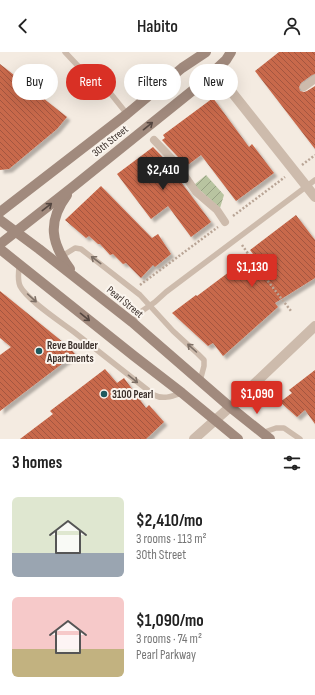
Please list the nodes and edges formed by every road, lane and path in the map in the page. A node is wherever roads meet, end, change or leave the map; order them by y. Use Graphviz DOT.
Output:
graph roads {
  1 [pos="65,52"];
  2 [pos="75,52"];
  3 [pos="206,52"];
  4 [pos="231,52"];
  5 [pos="71,58"];
  6 [pos="222,64"];
  7 [pos="315,79"];
  8 [pos="304,87"];
  9 [pos="189,93"];
  10 [pos="238,98"];
  11 [pos="127,114"];
  12 [pos="154,140"];
  13 [pos="311,183"];
  14 [pos="74,186"];
  15 [pos="315,197"];
  16 [pos="0,212"];
  17 [pos="0,220"];
  18 [pos="225,222"];
  19 [pos="16,231"];
  20 [pos="238,238"];
  21 [pos="0,244"];
  22 [pos="0,249"];
  23 [pos="62,256"];
  24 [pos="19,264"];
  25 [pos="77,279"];
  26 [pos="150,306"];
  27 [pos="291,311"];
  28 [pos="132,322"];
  29 [pos="315,326"];
  30 [pos="200,381"];
  31 [pos="182,393"];
  32 [pos="230,407"];
  33 [pos="215,420"];
  34 [pos="266,436"];
  35 [pos="194,439"];
  36 [pos="238,439"];
  37 [pos="300,439"];
  1 -- 5 [label="lane"];
  2 -- 5 [label="lane"];
  3 -- 11 [label="main road, 30th Street"];
  4 -- 6 [label="main road, 30th Street"];
  5 -- 11 [label="lane"];
  7 -- 8 [label="street"];
  14 -- 9 [label="main road, 30th Street, one-way"];
  10 -- 13 [label="street"];
  11 -- 16 [label="main road, 30th Street"];
  12 -- 18 [label="street"];
  13 -- 15 [label="street"];
  13 -- 20 [label="lane"];
  19 -- 14 [label="main road, 30th Street, one-way"];
  14 -- 23 [label="main road"];
  17 -- 19 [label="main road, Pearl Street"];
  19 -- 21 [label="main road, 30th Street"];
  19 -- 25 [label="main road, Pearl Street"];
  20 -- 26 [label="lane"];
  20 -- 27 [label="path"];
  22 -- 24 [label="main road"];
  23 -- 25 [label="main road"];
  26 -- 23 [label="lane, one-way"];
  24 -- 31 [label="main road, one-way"];
  24 -- 31 [label="lane, one-way"];
  25 -- 28 [label="main road, Pearl Street"];
  26 -- 28 [label="lane"];
  30 -- 26 [label="lane, one-way"];
  28 -- 30 [label="main road, Pearl Street"];
  29 -- 32 [label="street"];
  30 -- 32 [label="main road, Pearl Street"];
  31 -- 33 [label="main road"];
  32 -- 33 [label="street"];
  32 -- 34 [label="main road, Pearl Street"];
  33 -- 35 [label="street"];
  33 -- 36 [label="main road"];
  34 -- 37 [label="lane"];
}
